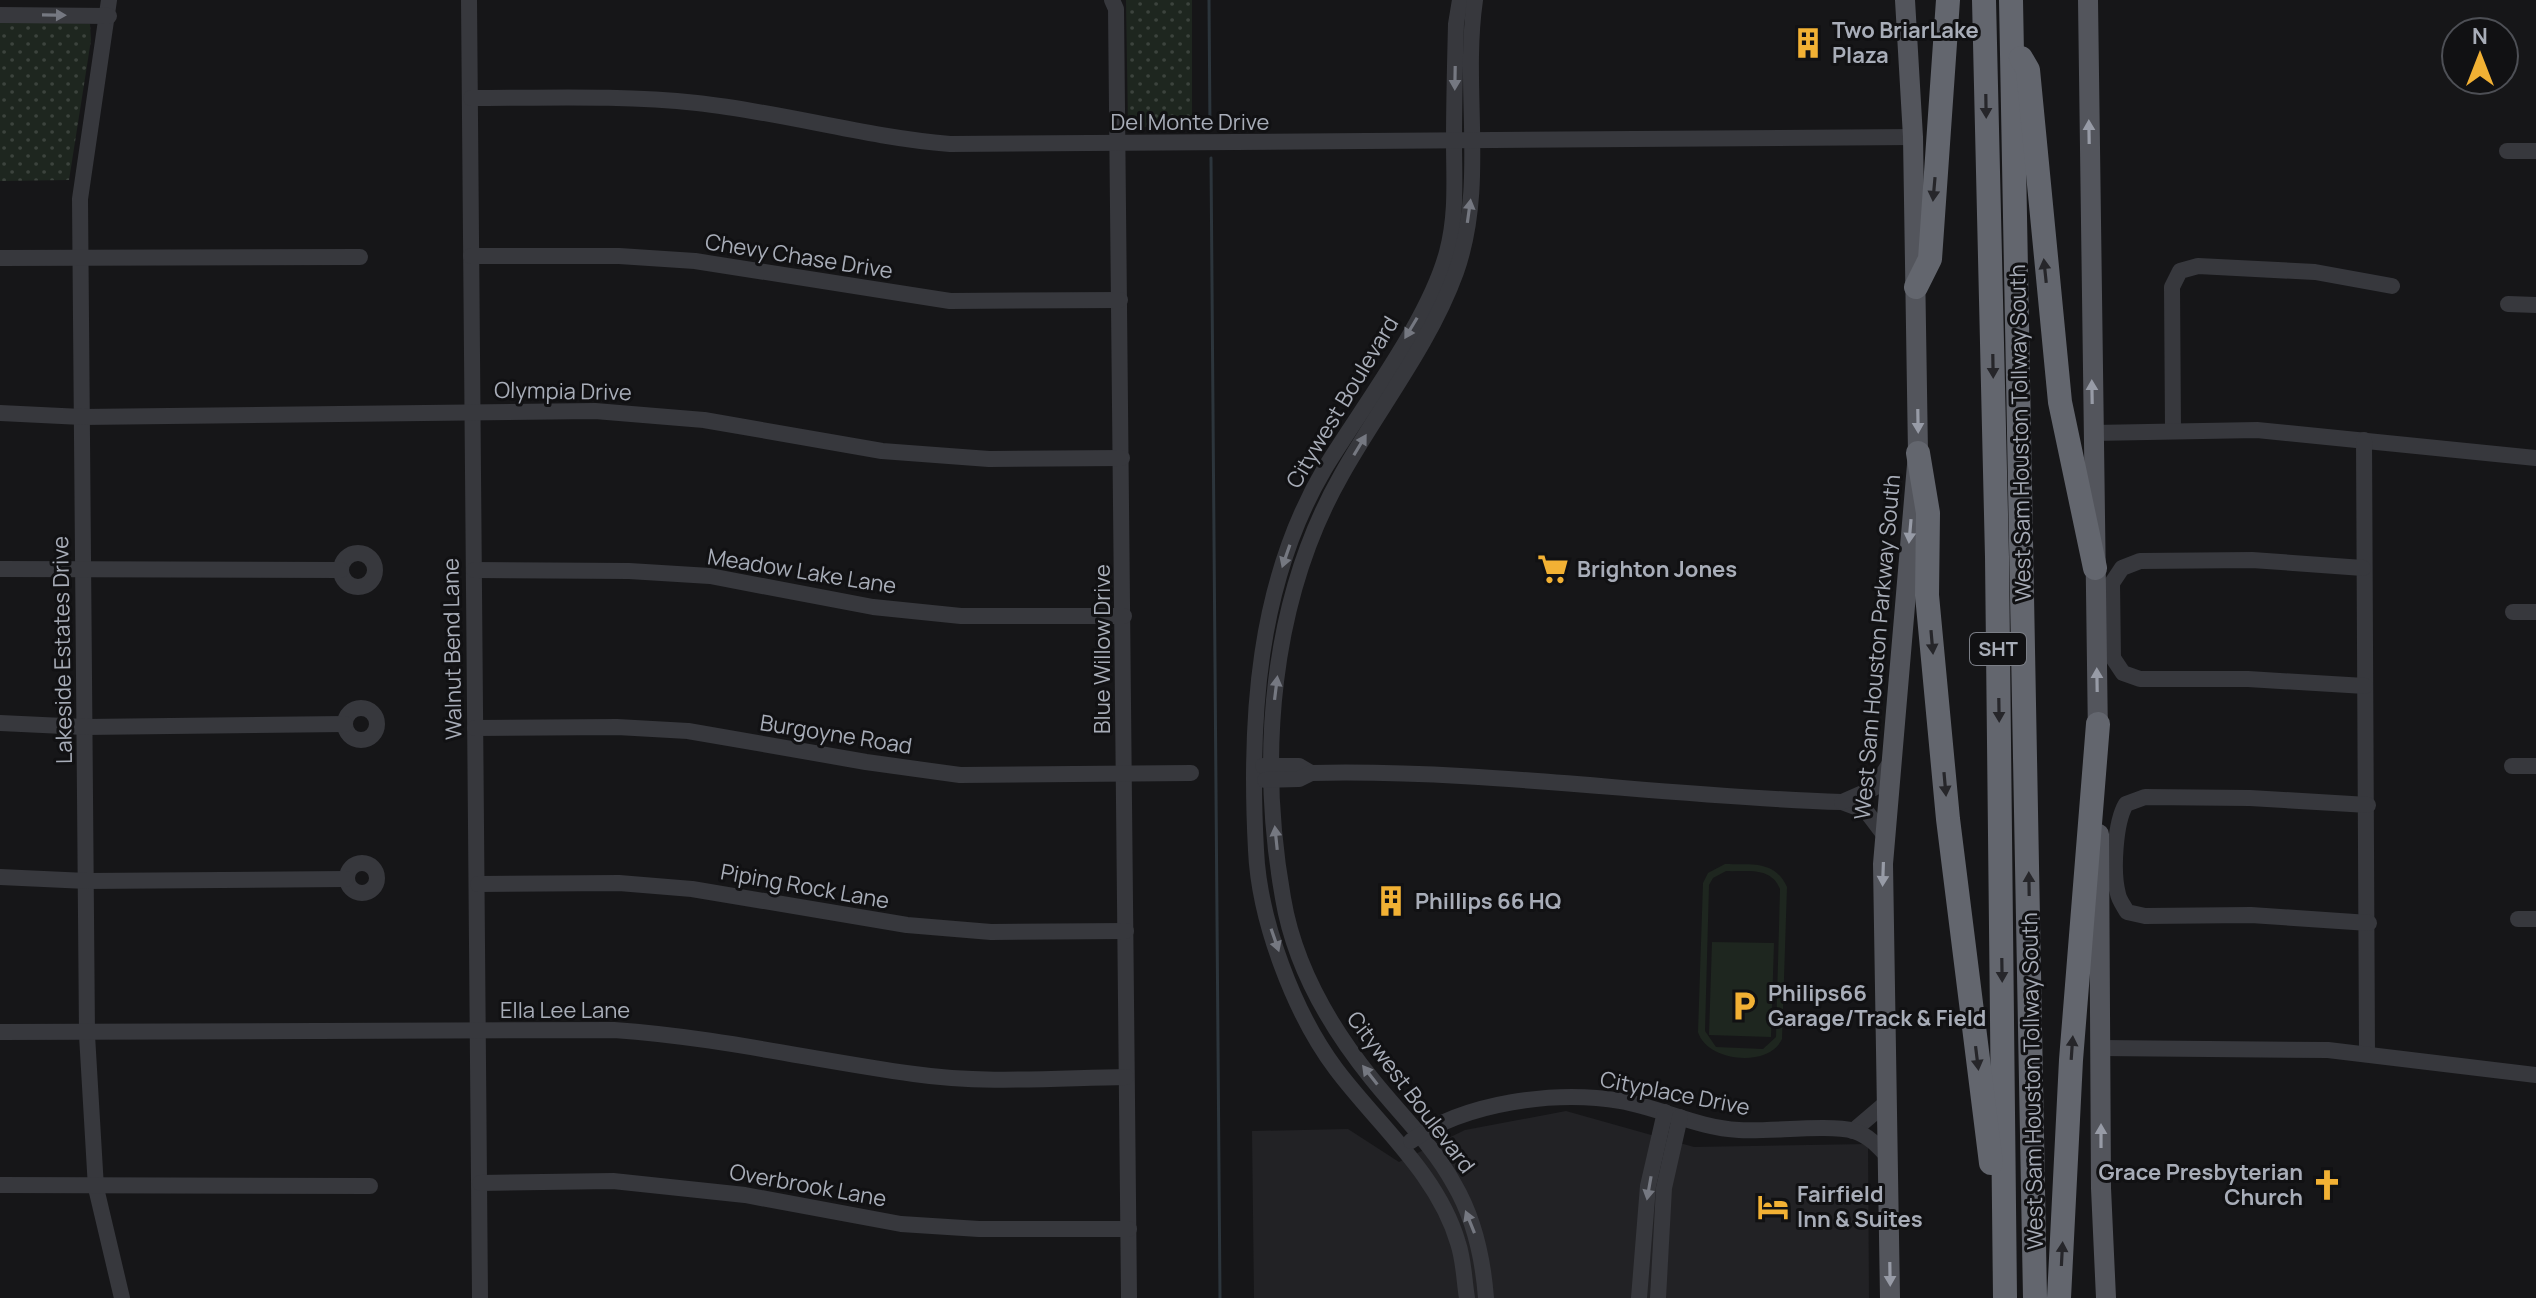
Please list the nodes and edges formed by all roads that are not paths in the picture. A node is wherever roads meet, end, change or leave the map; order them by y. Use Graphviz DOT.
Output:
graph roads {
  1 [pos="469,0"];
  2 [pos="1112,0"];
  3 [pos="1460,0"];
  4 [pos="1475,0"];
  5 [pos="1905,0"];
  6 [pos="1948,0"];
  7 [pos="1984,0"];
  8 [pos="2011,0"];
  9 [pos="2088,0"];
  10 [pos="23,7"];
  11 [pos="109,8"];
  12 [pos="0,15"];
  13 [pos="2012,42"];
  14 [pos="471,98"];
  15 [pos="1913,137"];
  16 [pos="1463,142"];
  17 [pos="1117,145"];
  18 [pos="2507,151"];
  19 [pos="2536,151"];
  20 [pos="471,256"];
  21 [pos="360,257"];
  22 [pos="0,258"];
  23 [pos="80,260"];
  24 [pos="2392,286"];
  25 [pos="1916,287"];
  26 [pos="1120,300"];
  27 [pos="2508,304"];
  28 [pos="2536,305"];
  29 [pos="473,412"];
  30 [pos="0,413"];
  31 [pos="82,417"];
  32 [pos="2173,430"];
  33 [pos="2093,433"];
  34 [pos="2364,440"];
  35 [pos="1918,453"];
  36 [pos="1122,458"];
  37 [pos="2536,458"];
  38 [pos="2095,568"];
  39 [pos="2363,568"];
  40 [pos="0,569"];
  41 [pos="341,570"];
  42 [pos="474,570"];
  43 [pos="83,571"];
  44 [pos="2513,612"];
  45 [pos="2536,612"];
  46 [pos="1124,616"];
  47 [pos="2365,686"];
  48 [pos="0,723"];
  49 [pos="345,724"];
  50 [pos="2098,724"];
  51 [pos="85,727"];
  52 [pos="475,728"];
  53 [pos="1892,750"];
  54 [pos="2512,766"];
  55 [pos="2536,766"];
  56 [pos="1124,773"];
  57 [pos="1191,773"];
  58 [pos="1255,773"];
  59 [pos="1273,773"];
  60 [pos="1842,802"];
  61 [pos="2368,805"];
  62 [pos="1885,836"];
  63 [pos="0,877"];
  64 [pos="346,879"];
  65 [pos="87,881"];
  66 [pos="478,884"];
  67 [pos="2518,919"];
  68 [pos="2536,919"];
  69 [pos="2369,923"];
  70 [pos="1126,931"];
  71 [pos="479,1031"];
  72 [pos="0,1032"];
  73 [pos="87,1035"];
  74 [pos="2101,1048"];
  75 [pos="2367,1053"];
  76 [pos="2536,1075"];
  77 [pos="1126,1077"];
  78 [pos="1887,1102"];
  79 [pos="1673,1114"];
  80 [pos="1853,1131"];
  81 [pos="1420,1135"];
  82 [pos="1403,1147"];
  83 [pos="1888,1157"];
  84 [pos="480,1183"];
  85 [pos="0,1185"];
  86 [pos="370,1186"];
  87 [pos="96,1188"];
  88 [pos="1129,1229"];
  89 [pos="2005,1286"];
  90 [pos="1639,1296"];
  91 [pos="1658,1296"];
  92 [pos="122,1298"];
  93 [pos="480,1298"];
  94 [pos="1129,1298"];
  95 [pos="1467,1298"];
  96 [pos="1486,1298"];
  97 [pos="1890,1298"];
  98 [pos="2035,1298"];
  99 [pos="2059,1298"];
  100 [pos="2106,1298"];
  1 -- 14 [label="street, Walnut Bend Lane"];
  2 -- 17 [label="street, Blue Willow Drive"];
  3 -- 16 [label="street, Citywest Boulevard, one-way"];
  4 -- 16 [label="street, Citywest Boulevard"];
  5 -- 15 [label="main road, West Sam Houston Parkway South"];
  6 -- 25 [label="highway, one-way"];
  7 -- 89 [label="highway, West Sam Houston Tollway South / SHT, one-way"];
  8 -- 13 [label="highway, West Sam Houston Tollway South / SHT"];
  33 -- 9 [label="main road, one-way"];
  10 -- 11 [label="street, one-way"];
  10 -- 12 [label="street"];
  11 -- 23 [label="street, Lakeside Estates Drive"];
  38 -- 13 [label="highway, one-way"];
  98 -- 13 [label="highway, West Sam Houston Tollway South / SHT, one-way"];
  14 -- 17 [label="street, Del Monte Drive"];
  14 -- 20 [label="street, Walnut Bend Lane"];
  15 -- 16 [label="street, Del Monte Drive"];
  15 -- 25 [label="main road, West Sam Houston Parkway South"];
  16 -- 17 [label="street, Del Monte Drive"];
  16 -- 58 [label="street, Citywest Boulevard, one-way"];
  59 -- 16 [label="street, Citywest Boulevard, one-way"];
  17 -- 26 [label="street, Blue Willow Drive"];
  18 -- 19 [label="street"];
  20 -- 26 [label="street, Chevy Chase Drive"];
  20 -- 29 [label="street, Walnut Bend Lane"];
  21 -- 23 [label="street"];
  22 -- 23 [label="street"];
  23 -- 31 [label="street, Lakeside Estates Drive"];
  24 -- 32 [label="street"];
  25 -- 35 [label="main road, West Sam Houston Parkway South, one-way"];
  26 -- 36 [label="street, Blue Willow Drive"];
  27 -- 28 [label="street"];
  29 -- 31 [label="street, Olympia Drive"];
  29 -- 36 [label="street, Olympia Drive"];
  29 -- 42 [label="street, Walnut Bend Lane"];
  30 -- 31 [label="street, Olympia Drive"];
  31 -- 43 [label="street, Lakeside Estates Drive"];
  32 -- 33 [label="street"];
  32 -- 34 [label="street"];
  33 -- 38 [label="main road"];
  34 -- 37 [label="street"];
  34 -- 39 [label="street"];
  35 -- 53 [label="main road, West Sam Houston Parkway South, one-way"];
  35 -- 89 [label="highway, one-way"];
  36 -- 46 [label="street, Blue Willow Drive"];
  50 -- 38 [label="main road, one-way"];
  39 -- 47 [label="street"];
  39 -- 47 [label="street"];
  40 -- 43 [label="street"];
  41 -- 43 [label="street"];
  42 -- 46 [label="street, Meadow Lake Lane"];
  42 -- 52 [label="street, Walnut Bend Lane"];
  43 -- 51 [label="street, Lakeside Estates Drive"];
  44 -- 45 [label="street"];
  46 -- 56 [label="street, Blue Willow Drive"];
  47 -- 61 [label="street"];
  48 -- 51 [label="street"];
  49 -- 51 [label="street"];
  50 -- 74 [label="main road"];
  99 -- 50 [label="highway, one-way"];
  51 -- 65 [label="street, Lakeside Estates Drive"];
  52 -- 56 [label="street, Burgoyne Road"];
  52 -- 66 [label="street, Walnut Bend Lane"];
  53 -- 60 [label="street"];
  53 -- 62 [label="main road, West Sam Houston Parkway South"];
  54 -- 55 [label="street"];
  56 -- 57 [label="street, Burgoyne Road"];
  56 -- 70 [label="street, Blue Willow Drive"];
  58 -- 59 [label="street"];
  58 -- 82 [label="street, Citywest Boulevard, one-way"];
  59 -- 60 [label="street"];
  81 -- 59 [label="street, Citywest Boulevard, one-way"];
  60 -- 62 [label="street"];
  61 -- 69 [label="street"];
  61 -- 69 [label="street"];
  62 -- 78 [label="main road, West Sam Houston Parkway South, one-way"];
  63 -- 65 [label="street"];
  64 -- 65 [label="street"];
  65 -- 73 [label="street, Lakeside Estates Drive"];
  66 -- 70 [label="street, Piping Rock Lane"];
  66 -- 71 [label="street, Walnut Bend Lane"];
  67 -- 68 [label="street"];
  69 -- 75 [label="street"];
  70 -- 77 [label="street, Blue Willow Drive"];
  71 -- 73 [label="street, Ella Lee Lane"];
  71 -- 77 [label="street, Ella Lee Lane"];
  71 -- 84 [label="street, Walnut Bend Lane"];
  72 -- 73 [label="street, Ella Lee Lane"];
  73 -- 87 [label="street, Lakeside Estates Drive"];
  74 -- 75 [label="street"];
  100 -- 74 [label="main road, one-way"];
  75 -- 76 [label="street"];
  77 -- 88 [label="street, Blue Willow Drive"];
  78 -- 80 [label="street"];
  78 -- 83 [label="main road, West Sam Houston Parkway South"];
  79 -- 80 [label="street, Cityplace Drive"];
  79 -- 81 [label="street, Cityplace Drive"];
  79 -- 90 [label="street, one-way"];
  79 -- 91 [label="street"];
  80 -- 83 [label="street"];
  81 -- 82 [label="street, Cityplace Drive"];
  96 -- 81 [label="street, Citywest Boulevard, one-way"];
  82 -- 95 [label="street, Citywest Boulevard"];
  83 -- 97 [label="main road, West Sam Houston Parkway South, one-way"];
  84 -- 88 [label="street, Overbrook Lane"];
  84 -- 93 [label="street, Walnut Bend Lane"];
  85 -- 87 [label="street"];
  86 -- 87 [label="street"];
  87 -- 92 [label="street, Lakeside Estates Drive"];
  88 -- 94 [label="street, Blue Willow Drive"];
  90 -- 91 [label="street"];
}
